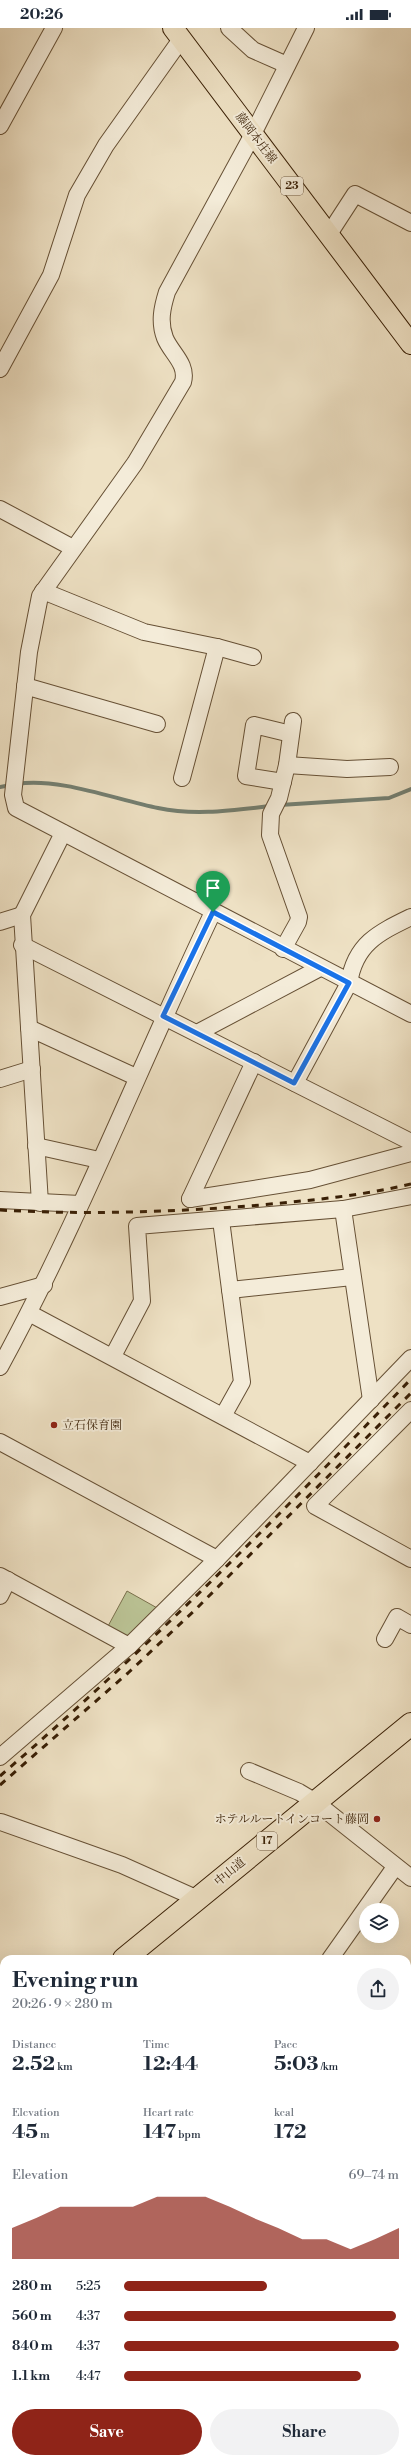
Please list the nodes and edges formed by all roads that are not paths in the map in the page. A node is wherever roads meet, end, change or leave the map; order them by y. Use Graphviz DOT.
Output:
graph roads {
  1 [pos="54,28"];
  2 [pos="229,28"];
  3 [pos="306,28"];
  4 [pos="177,33"];
  5 [pos="287,65"];
  6 [pos="0,126"];
  7 [pos="253,134"];
  8 [pos="411,223"];
  9 [pos="329,234"];
  10 [pos="411,344"];
  11 [pos="0,369"];
  12 [pos="0,509"];
  13 [pos="73,548"];
  14 [pos="42,591"];
  15 [pos="217,647"];
  16 [pos="253,657"];
  17 [pos="25,686"];
  18 [pos="157,724"];
  19 [pos="287,765"];
  20 [pos="390,767"];
  21 [pos="182,778"];
  22 [pos="283,782"];
  23 [pos="6,797"];
  24 [pos="63,833"];
  25 [pos="213,912"];
  26 [pos="22,915"];
  27 [pos="411,917"];
  28 [pos="0,922"];
  29 [pos="22,945"];
  30 [pos="283,948"];
  31 [pos="320,968"];
  32 [pos="349,983"];
  33 [pos="411,1014"];
  34 [pos="163,1016"];
  35 [pos="29,1028"];
  36 [pos="197,1033"];
  37 [pos="254,1062"];
  38 [pos="32,1070"];
  39 [pos="136,1076"];
  40 [pos="0,1079"];
  41 [pos="294,1083"];
  42 [pos="411,1142"];
  43 [pos="36,1146"];
  44 [pos="411,1154"];
  45 [pos="99,1160"];
  46 [pos="411,1196"];
  47 [pos="0,1200"];
  48 [pos="40,1203"];
  49 [pos="80,1204"];
  50 [pos="343,1209"];
  51 [pos="221,1220"];
  52 [pos="352,1277"];
  53 [pos="44,1285"];
  54 [pos="230,1290"];
  55 [pos="0,1297"];
  56 [pos="29,1313"];
  57 [pos="113,1356"];
  58 [pos="411,1358"];
  59 [pos="0,1367"];
  60 [pos="371,1400"];
  61 [pos="411,1410"];
  62 [pos="223,1416"];
  63 [pos="0,1442"];
  64 [pos="310,1463"];
  65 [pos="217,1559"];
  66 [pos="411,1559"];
  67 [pos="4,1578"];
  68 [pos="0,1596"];
  69 [pos="411,1625"];
  70 [pos="385,1638"];
  71 [pos="129,1646"];
  72 [pos="411,1724"];
  73 [pos="0,1757"];
  74 [pos="249,1771"];
  75 [pos="314,1801"];
  76 [pos="1,1822"];
  77 [pos="395,1867"];
  78 [pos="411,1878"];
  79 [pos="198,1899"];
  80 [pos="129,1955"];
  81 [pos="333,1955"];
  1 -- 6 [label="street"];
  2 -- 5 [label="street"];
  3 -- 5 [label="street"];
  4 -- 7 [label="main road, 藤岡本庄線 / 23"];
  4 -- 11 [label="street"];
  5 -- 7 [label="street"];
  7 -- 9 [label="main road, 藤岡本庄線 / 23"];
  7 -- 13 [label="street"];
  8 -- 9 [label="street"];
  9 -- 10 [label="main road, 藤岡本庄線 / 23"];
  12 -- 13 [label="street"];
  13 -- 14 [label="street"];
  14 -- 15 [label="street"];
  14 -- 17 [label="street"];
  15 -- 16 [label="street"];
  15 -- 21 [label="street"];
  17 -- 18 [label="street"];
  17 -- 23 [label="street"];
  19 -- 20 [label="street"];
  19 -- 22 [label="street"];
  19 -- 22 [label="street"];
  22 -- 30 [label="street"];
  23 -- 24 [label="street"];
  24 -- 25 [label="street"];
  24 -- 26 [label="street"];
  25 -- 30 [label="street"];
  25 -- 34 [label="street"];
  26 -- 28 [label="street"];
  26 -- 29 [label="street"];
  27 -- 32 [label="street"];
  29 -- 34 [label="street"];
  29 -- 35 [label="street"];
  30 -- 31 [label="street"];
  31 -- 32 [label="street"];
  31 -- 36 [label="street"];
  32 -- 33 [label="street"];
  32 -- 41 [label="street"];
  34 -- 36 [label="street"];
  34 -- 39 [label="street"];
  35 -- 38 [label="street"];
  35 -- 39 [label="street"];
  36 -- 37 [label="street"];
  37 -- 41 [label="street"];
  37 -- 44 [label="street"];
  38 -- 40 [label="street"];
  38 -- 43 [label="street"];
  39 -- 45 [label="street"];
  41 -- 42 [label="street"];
  43 -- 45 [label="street"];
  43 -- 48 [label="street"];
  45 -- 49 [label="street"];
  46 -- 50 [label="street"];
  47 -- 48 [label="street"];
  48 -- 49 [label="street"];
  49 -- 53 [label="street"];
  50 -- 51 [label="street"];
  50 -- 52 [label="street"];
  51 -- 54 [label="street"];
  51 -- 57 [label="street"];
  52 -- 54 [label="street"];
  52 -- 60 [label="street"];
  53 -- 55 [label="street"];
  53 -- 56 [label="street"];
  54 -- 62 [label="street"];
  56 -- 57 [label="street"];
  56 -- 59 [label="street"];
  57 -- 62 [label="street"];
  58 -- 60 [label="street"];
  60 -- 64 [label="street"];
  61 -- 66 [label="street"];
  62 -- 64 [label="street"];
  63 -- 65 [label="street"];
  64 -- 65 [label="street"];
  65 -- 71 [label="street"];
  67 -- 68 [label="street"];
  67 -- 71 [label="street"];
  69 -- 70 [label="street"];
  71 -- 73 [label="street"];
  72 -- 75 [label="highway, 中山道 / 17"];
  74 -- 75 [label="street"];
  75 -- 77 [label="street"];
  75 -- 79 [label="highway, 中山道 / 17"];
  76 -- 79 [label="street"];
  77 -- 78 [label="street"];
  77 -- 81 [label="street"];
  79 -- 80 [label="highway, 中山道 / 17"];
}
